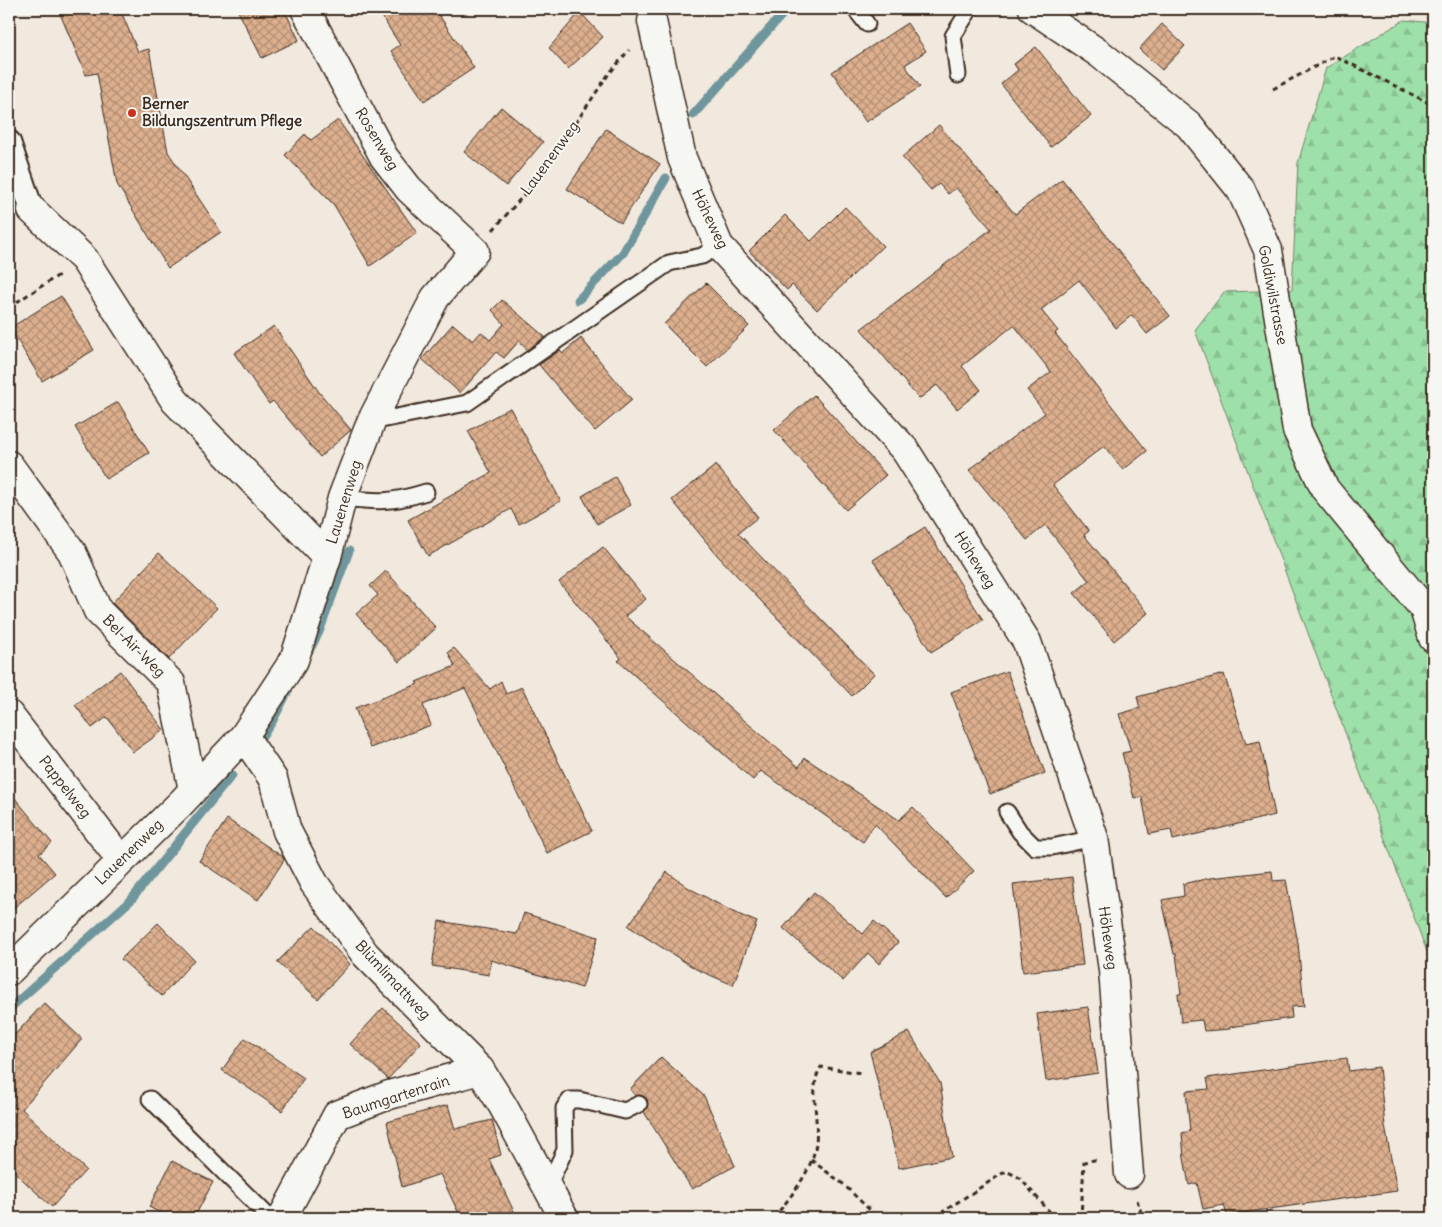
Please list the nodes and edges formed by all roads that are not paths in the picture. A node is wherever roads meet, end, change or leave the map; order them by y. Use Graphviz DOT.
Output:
graph roads {
  1 [pos="305,9"];
  2 [pos="855,9"];
  3 [pos="970,9"];
  4 [pos="1033,9"];
  5 [pos="654,15"];
  6 [pos="867,24"];
  7 [pos="635,44"];
  8 [pos="958,75"];
  9 [pos="9,142"];
  10 [pos="32,210"];
  11 [pos="719,246"];
  12 [pos="475,251"];
  13 [pos="371,422"];
  14 [pos="9,465"];
  15 [pos="426,492"];
  16 [pos="342,498"];
  17 [pos="327,557"];
  18 [pos="1433,638"];
  19 [pos="9,715"];
  20 [pos="244,736"];
  21 [pos="193,790"];
  22 [pos="1007,812"];
  23 [pos="1094,838"];
  24 [pos="121,860"];
  25 [pos="9,971"];
  26 [pos="480,1070"];
  27 [pos="150,1099"];
  28 [pos="639,1104"];
  29 [pos="1129,1174"];
  30 [pos="548,1186"];
  31 [pos="270,1218"];
  32 [pos="282,1218"];
  33 [pos="564,1218"];
  1 -- 12 [label="street, Rosenweg"];
  2 -- 6 [label="lane"];
  3 -- 8 [label="lane"];
  4 -- 18 [label="street, Goldiwilstrasse"];
  5 -- 7 [label="street"];
  5 -- 11 [label="street, Höheweg"];
  9 -- 10 [label="street"];
  10 -- 17 [label="street"];
  11 -- 13 [label="lane"];
  11 -- 23 [label="street, Höheweg"];
  12 -- 13 [label="street, Lauenenweg"];
  13 -- 16 [label="street, Lauenenweg"];
  14 -- 21 [label="street, Bel-Air-Weg"];
  15 -- 16 [label="lane"];
  16 -- 17 [label="street, Lauenenweg"];
  17 -- 20 [label="street, Lauenenweg"];
  19 -- 24 [label="street, Pappelweg"];
  20 -- 21 [label="street, Lauenenweg"];
  20 -- 26 [label="street, Blümlimattweg"];
  21 -- 24 [label="street, Lauenenweg"];
  22 -- 23 [label="lane"];
  23 -- 29 [label="street, Höheweg"];
  24 -- 25 [label="street, Lauenenweg"];
  26 -- 30 [label="street, Blümlimattweg"];
  26 -- 32 [label="street, Baumgartenrain"];
  27 -- 31 [label="lane"];
  28 -- 30 [label="lane"];
  30 -- 33 [label="street, Blümlimattweg"];
}
